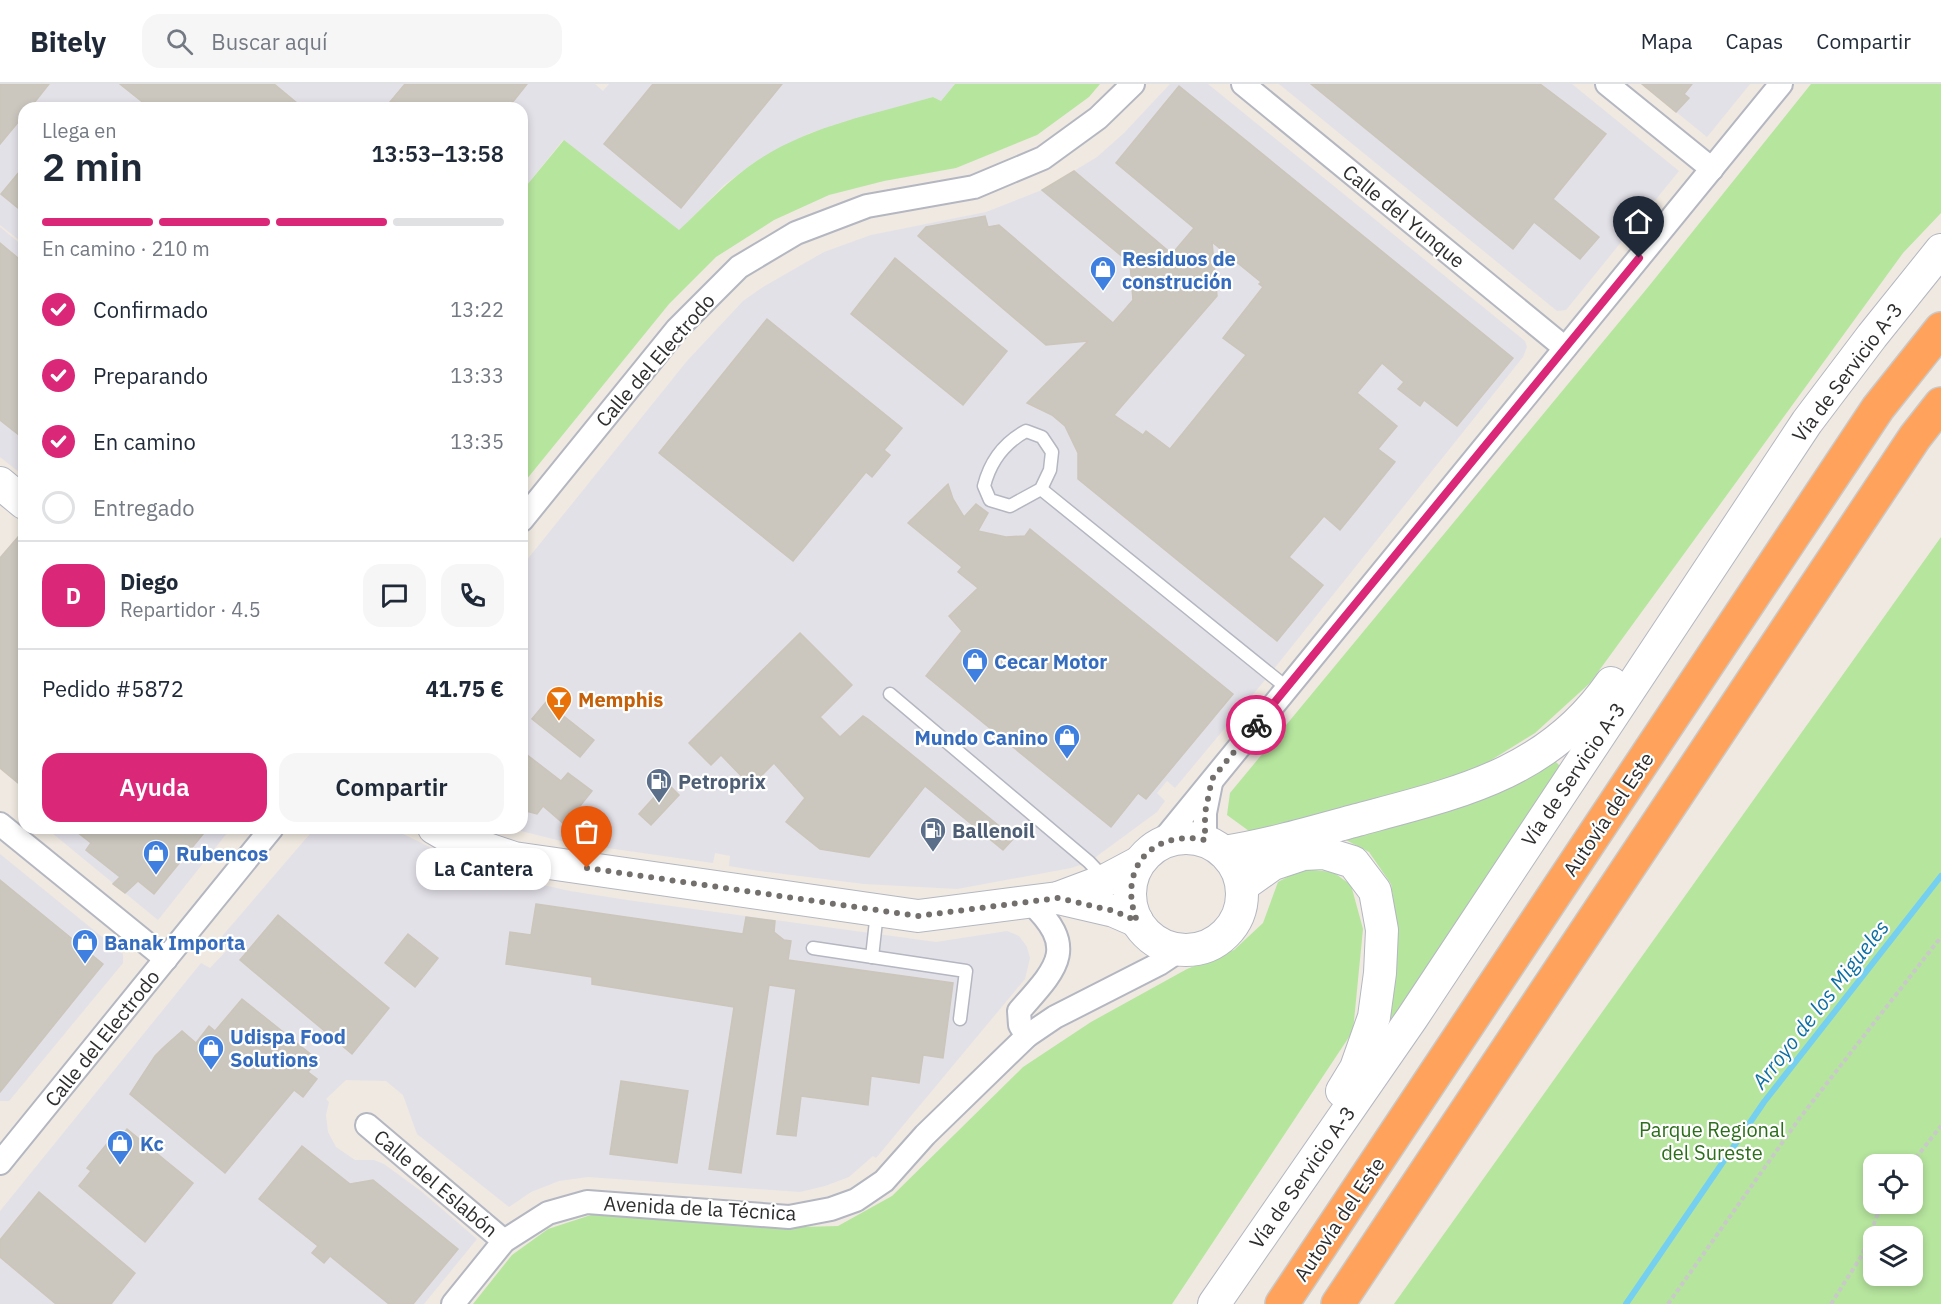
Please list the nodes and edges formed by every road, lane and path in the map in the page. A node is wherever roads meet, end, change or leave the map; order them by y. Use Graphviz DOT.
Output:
graph roads {
  1 [pos="1133,84"];
  2 [pos="1243,84"];
  3 [pos="1607,84"];
  4 [pos="1781,84"];
  5 [pos="1712,169"];
  6 [pos="1941,250"];
  7 [pos="1941,329"];
  8 [pos="1565,348"];
  9 [pos="1941,404"];
  10 [pos="1807,422"];
  11 [pos="0,483"];
  12 [pos="1041,489"];
  13 [pos="18,498"];
  14 [pos="528,513"];
  15 [pos="1286,687"];
  16 [pos="890,694"];
  17 [pos="1212,779"];
  18 [pos="0,824"];
  19 [pos="267,834"];
  20 [pos="444,834"];
  21 [pos="1215,846"];
  22 [pos="1149,854"];
  23 [pos="1106,880"];
  24 [pos="1242,886"];
  25 [pos="1044,900"];
  26 [pos="877,912"];
  27 [pos="1137,921"];
  28 [pos="1941,937"];
  29 [pos="813,948"];
  30 [pos="1180,950"];
  31 [pos="872,957"];
  32 [pos="166,959"];
  33 [pos="960,1018"];
  34 [pos="1027,1036"];
  35 [pos="367,1125"];
  36 [pos="1941,1126"];
  37 [pos="7,1140"];
  38 [pos="1919,1154"];
  39 [pos="0,1163"];
  40 [pos="1296,1186"];
  41 [pos="1878,1214"];
  42 [pos="504,1241"];
  43 [pos="453,1304"];
  44 [pos="1214,1304"];
  45 [pos="1282,1304"];
  46 [pos="1338,1304"];
  47 [pos="1668,1304"];
  48 [pos="1831,1304"];
  1 -- 14 [label="street, Calle del Electrodo"];
  2 -- 8 [label="street, Calle del Yunque"];
  3 -- 5 [label="street"];
  4 -- 5 [label="street"];
  5 -- 8 [label="street"];
  6 -- 10 [label="main road, Vía de Servicio A-3"];
  7 -- 45 [label="highway, Autovía del Este"];
  8 -- 15 [label="street"];
  9 -- 46 [label="highway"];
  10 -- 21 [label="main road"];
  10 -- 40 [label="main road, Vía de Servicio A-3"];
  11 -- 13 [label="main road"];
  12 -- 12 [label="lane"];
  12 -- 15 [label="lane"];
  15 -- 17 [label="street"];
  16 -- 23 [label="lane"];
  17 -- 21 [label="street"];
  17 -- 22 [label="street"];
  18 -- 32 [label="street"];
  19 -- 32 [label="street, Calle del Electrodo"];
  20 -- 26 [label="main road"];
  21 -- 22 [label="main road"];
  21 -- 24 [label="main road"];
  22 -- 23 [label="main road"];
  22 -- 27 [label="main road"];
  23 -- 25 [label="main road"];
  24 -- 30 [label="main road"];
  24 -- 40 [label="main road"];
  25 -- 26 [label="main road"];
  25 -- 27 [label="main road"];
  25 -- 34 [label="street"];
  26 -- 31 [label="lane"];
  27 -- 30 [label="main road"];
  28 -- 47 [label="path"];
  29 -- 31 [label="lane"];
  30 -- 34 [label="street, Avenida de la Técnica"];
  31 -- 33 [label="lane"];
  32 -- 37 [label="street, Calle del Electrodo"];
  34 -- 42 [label="street, Avenida de la Técnica"];
  35 -- 42 [label="street, Calle del Eslabón"];
  36 -- 38 [label="path"];
  37 -- 39 [label="street, Calle del Electrodo"];
  40 -- 44 [label="main road, Vía de Servicio A-3"];
  41 -- 48 [label="path"];
  42 -- 43 [label="street, Avenida de la Técnica"];
}
